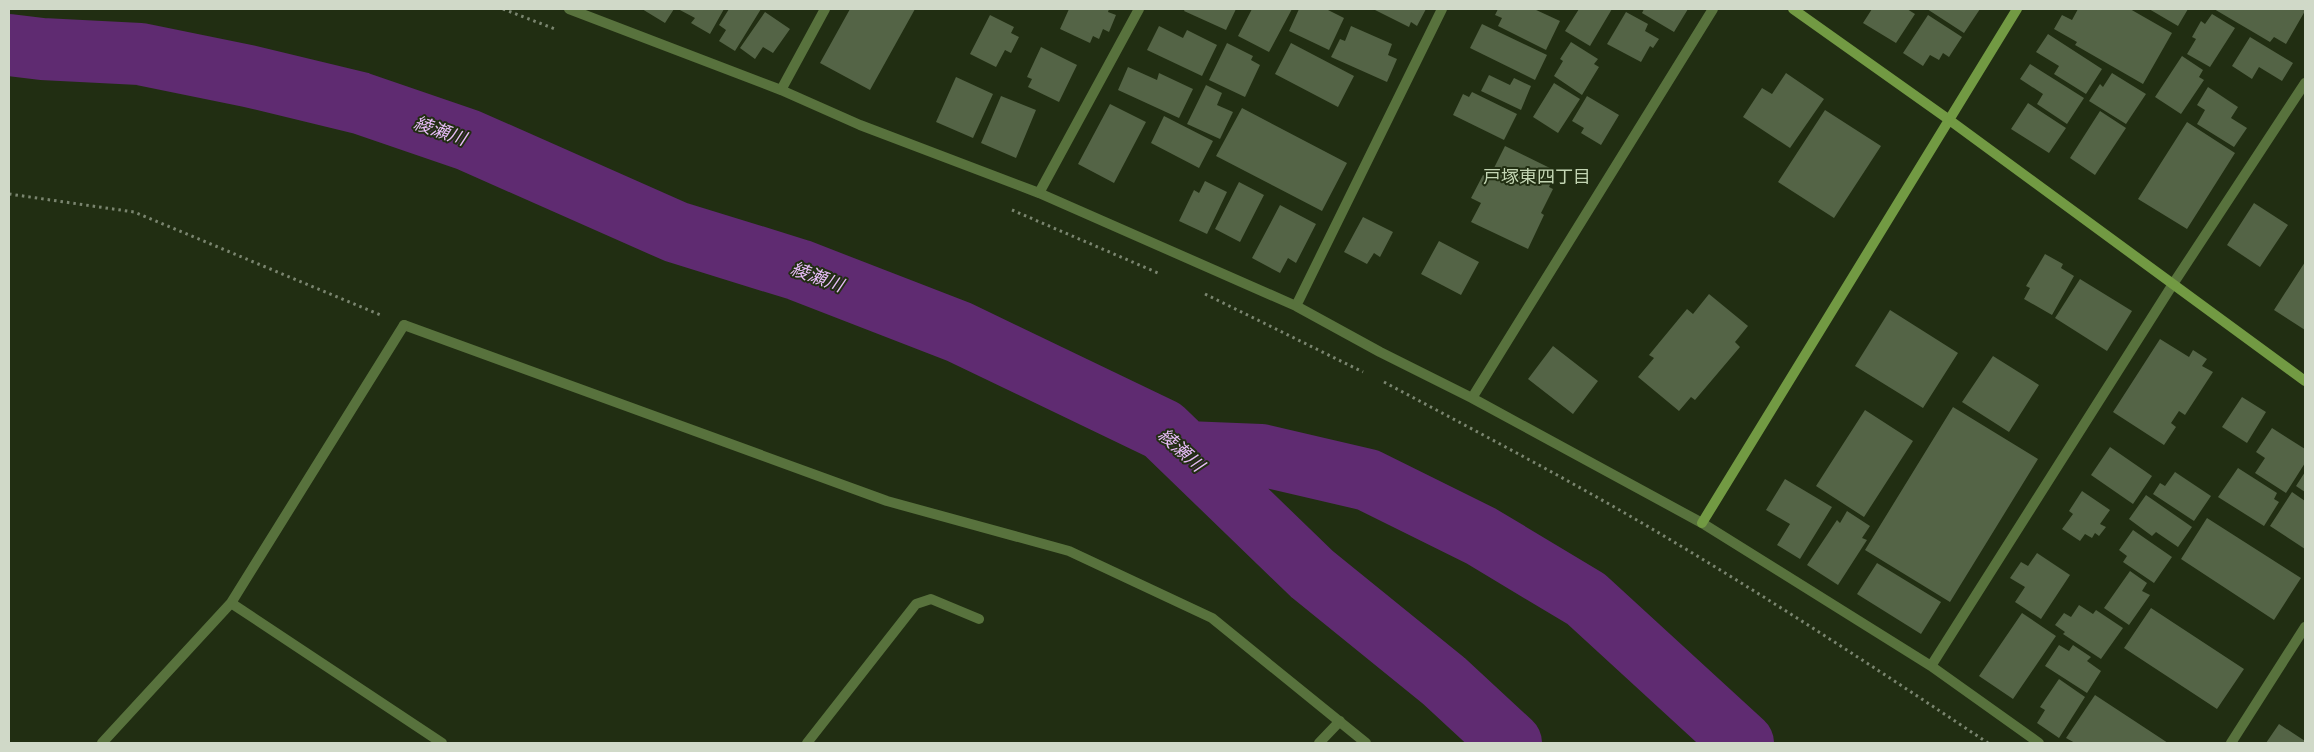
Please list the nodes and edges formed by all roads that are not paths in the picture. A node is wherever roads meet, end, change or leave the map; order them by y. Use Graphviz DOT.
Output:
graph roads {
  1 [pos="569,9"];
  2 [pos="825,9"];
  3 [pos="1138,9"];
  4 [pos="1442,9"];
  5 [pos="1714,9"];
  6 [pos="1793,9"];
  7 [pos="2017,9"];
  8 [pos="2305,83"];
  9 [pos="781,90"];
  10 [pos="1948,119"];
  11 [pos="1039,193"];
  12 [pos="2173,284"];
  13 [pos="1296,306"];
  14 [pos="2305,381"];
  15 [pos="1472,398"];
  16 [pos="1702,523"];
  17 [pos="231,603"];
  18 [pos="979,619"];
  19 [pos="2305,626"];
  20 [pos="1931,666"];
  21 [pos="1340,721"];
  22 [pos="102,743"];
  23 [pos="442,743"];
  24 [pos="807,743"];
  25 [pos="1319,743"];
  26 [pos="1366,743"];
  27 [pos="2039,743"];
  28 [pos="2231,743"];
  1 -- 9 [label="street"];
  2 -- 9 [label="street"];
  3 -- 11 [label="street"];
  4 -- 13 [label="street"];
  5 -- 15 [label="street"];
  6 -- 10 [label="street"];
  7 -- 10 [label="street"];
  8 -- 12 [label="street"];
  9 -- 11 [label="street"];
  10 -- 12 [label="street"];
  10 -- 16 [label="street"];
  11 -- 13 [label="street"];
  12 -- 14 [label="street"];
  12 -- 20 [label="street"];
  13 -- 15 [label="street"];
  15 -- 16 [label="street"];
  16 -- 20 [label="street"];
  17 -- 21 [label="street"];
  17 -- 22 [label="street"];
  17 -- 23 [label="street"];
  18 -- 24 [label="street"];
  19 -- 28 [label="street"];
  20 -- 27 [label="street"];
  21 -- 25 [label="street"];
  21 -- 26 [label="street"];
}
